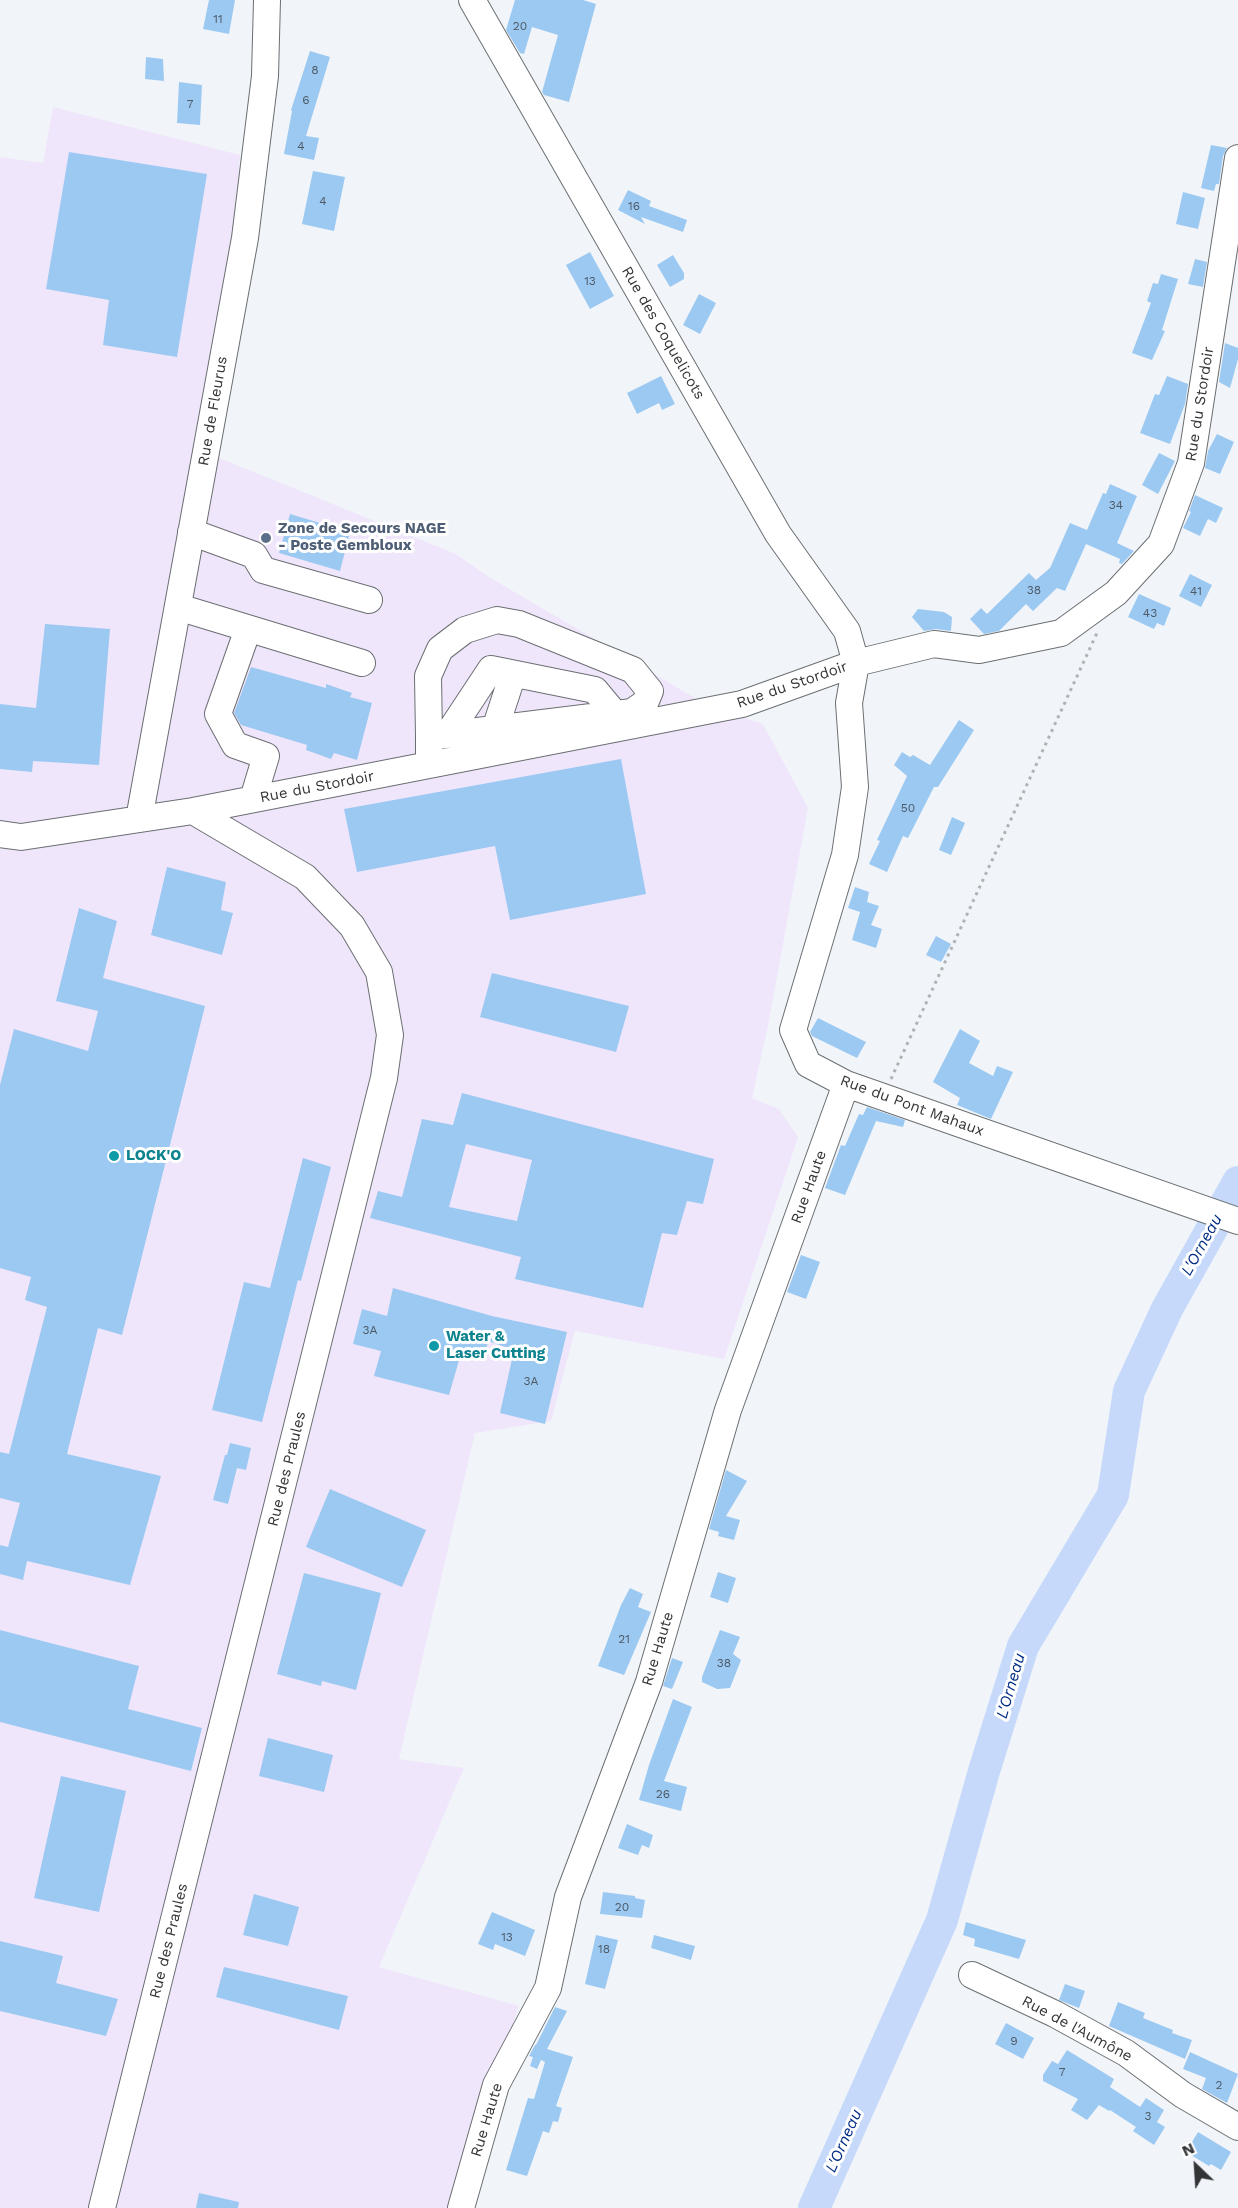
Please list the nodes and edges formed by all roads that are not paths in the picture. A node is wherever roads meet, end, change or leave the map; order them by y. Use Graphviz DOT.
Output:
graph roads {
  1 [pos="267,0"];
  2 [pos="472,0"];
  3 [pos="1238,158"];
  4 [pos="191,532"];
  5 [pos="369,600"];
  6 [pos="178,608"];
  7 [pos="248,629"];
  8 [pos="362,663"];
  9 [pos="856,663"];
  10 [pos="513,674"];
  11 [pos="615,714"];
  12 [pos="495,729"];
  13 [pos="438,736"];
  14 [pos="429,765"];
  15 [pos="253,799"];
  16 [pos="193,811"];
  17 [pos="139,819"];
  18 [pos="0,834"];
  19 [pos="846,1084"];
  20 [pos="1235,1220"];
  21 [pos="972,1975"];
  22 [pos="1238,2127"];
  23 [pos="102,2208"];
  24 [pos="461,2208"];
  1 -- 4 [label="street, Rue de Fleurus"];
  2 -- 9 [label="street, Rue des Coquelicots"];
  3 -- 9 [label="street, Rue du Stordoir"];
  4 -- 5 [label="street"];
  4 -- 6 [label="street, Rue de Fleurus"];
  6 -- 7 [label="street"];
  6 -- 17 [label="street, Rue de Fleurus"];
  7 -- 8 [label="street"];
  7 -- 15 [label="street"];
  9 -- 14 [label="street, Rue du Stordoir"];
  9 -- 19 [label="street, Rue du Pont Mahaux"];
  10 -- 11 [label="street"];
  10 -- 12 [label="street"];
  10 -- 13 [label="street"];
  11 -- 12 [label="street"];
  11 -- 13 [label="street"];
  12 -- 13 [label="street"];
  13 -- 14 [label="street"];
  14 -- 15 [label="street, Rue du Stordoir"];
  15 -- 16 [label="street, Rue du Stordoir"];
  16 -- 17 [label="street, Rue du Stordoir"];
  16 -- 23 [label="street, Rue des Praules"];
  17 -- 18 [label="street, Rue du Stordoir"];
  19 -- 20 [label="street, Rue du Pont Mahaux"];
  19 -- 24 [label="street, Rue Haute"];
  21 -- 22 [label="street, Rue de l'Aumône"];
}
